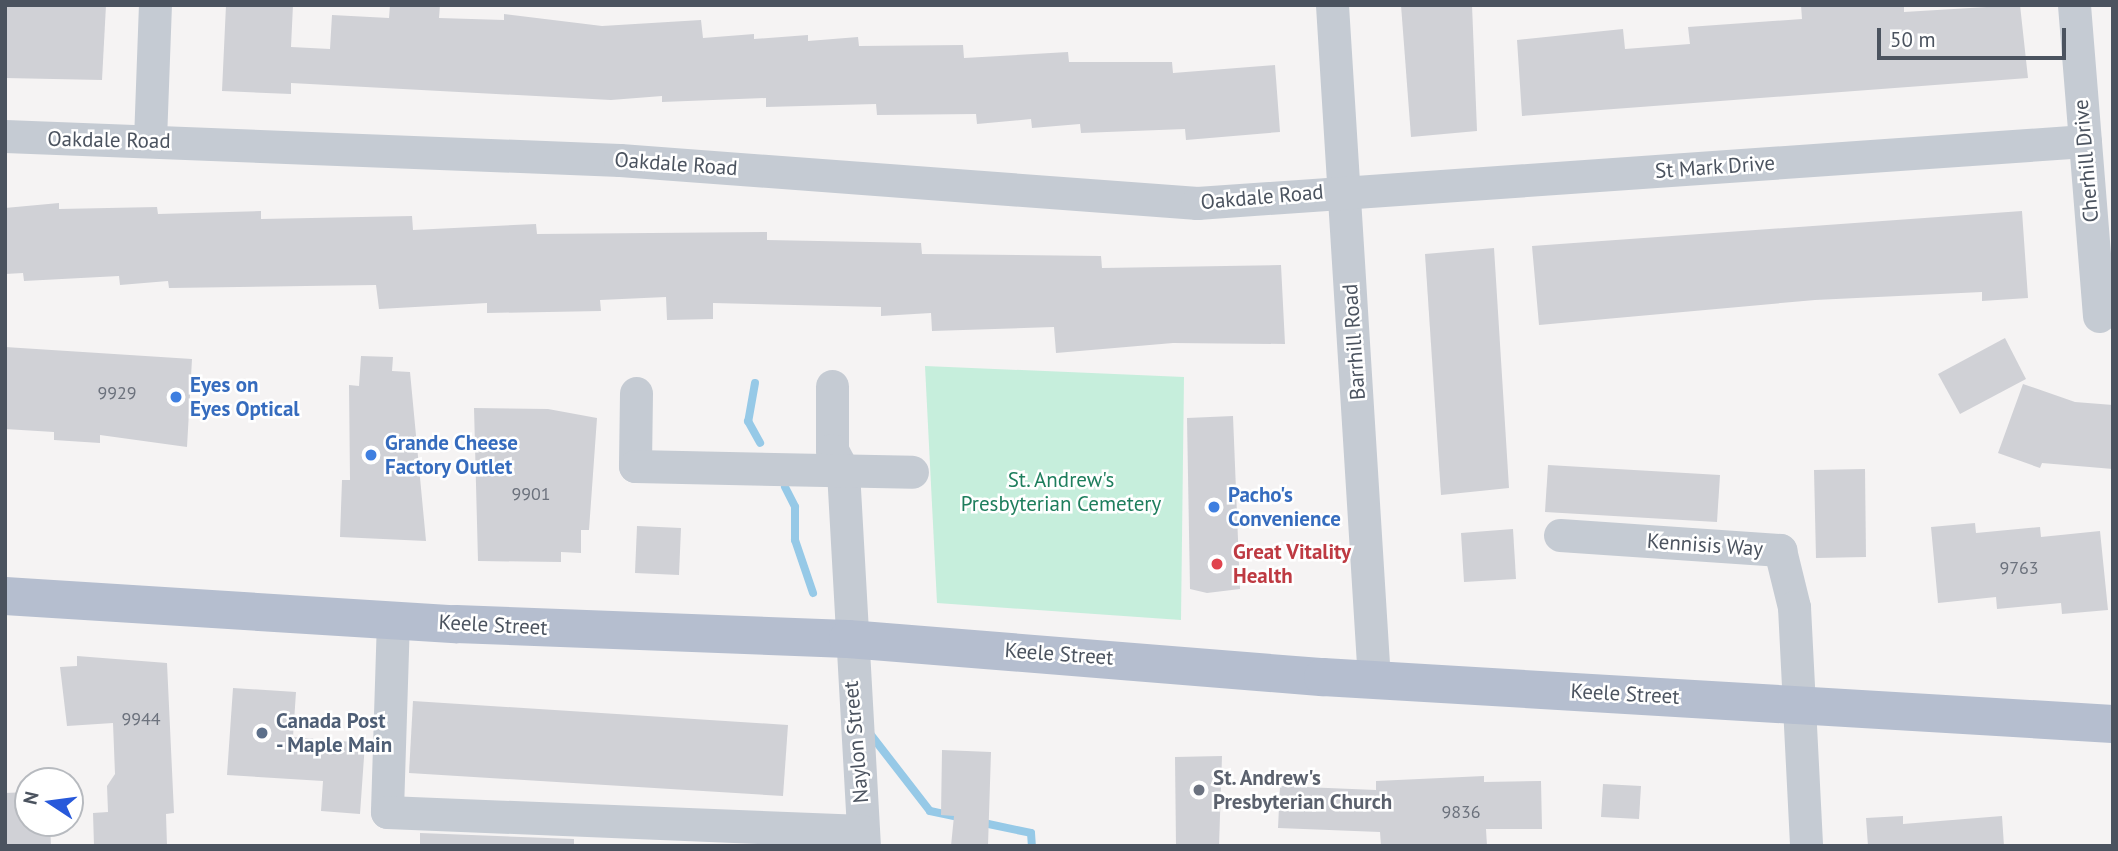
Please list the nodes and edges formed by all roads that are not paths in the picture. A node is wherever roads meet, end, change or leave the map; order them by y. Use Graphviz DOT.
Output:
graph roads {
  1 [pos="155,5"];
  2 [pos="1332,5"];
  3 [pos="2074,5"];
  4 [pos="5,136"];
  5 [pos="150,141"];
  6 [pos="2085,141"];
  7 [pos="1344,190"];
  8 [pos="2099,316"];
  9 [pos="832,386"];
  10 [pos="636,393"];
  11 [pos="843,471"];
  12 [pos="912,472"];
  13 [pos="1560,535"];
  14 [pos="5,596"];
  15 [pos="393,619"];
  16 [pos="848,639"];
  17 [pos="1374,680"];
  18 [pos="1797,703"];
  19 [pos="2113,724"];
  20 [pos="864,838"];
  21 [pos="1807,846"];
  1 -- 5 [label="street"];
  2 -- 7 [label="street, Barrhill Road"];
  3 -- 6 [label="street, Cherhill Drive"];
  4 -- 5 [label="street, Oakdale Road"];
  5 -- 7 [label="street, Oakdale Road"];
  6 -- 7 [label="street, St Mark Drive"];
  6 -- 8 [label="street, Cherhill Drive"];
  7 -- 17 [label="street, Barrhill Road"];
  9 -- 11 [label="street, Naylon Street"];
  10 -- 11 [label="street"];
  11 -- 12 [label="street"];
  11 -- 16 [label="street, Naylon Street"];
  13 -- 18 [label="street, Kennisis Way"];
  14 -- 15 [label="main road, Keele Street"];
  15 -- 16 [label="main road, Keele Street"];
  15 -- 20 [label="street"];
  16 -- 17 [label="main road, Keele Street"];
  16 -- 20 [label="street, Naylon Street"];
  17 -- 18 [label="main road, Keele Street"];
  18 -- 19 [label="main road, Keele Street"];
  18 -- 21 [label="street"];
}
